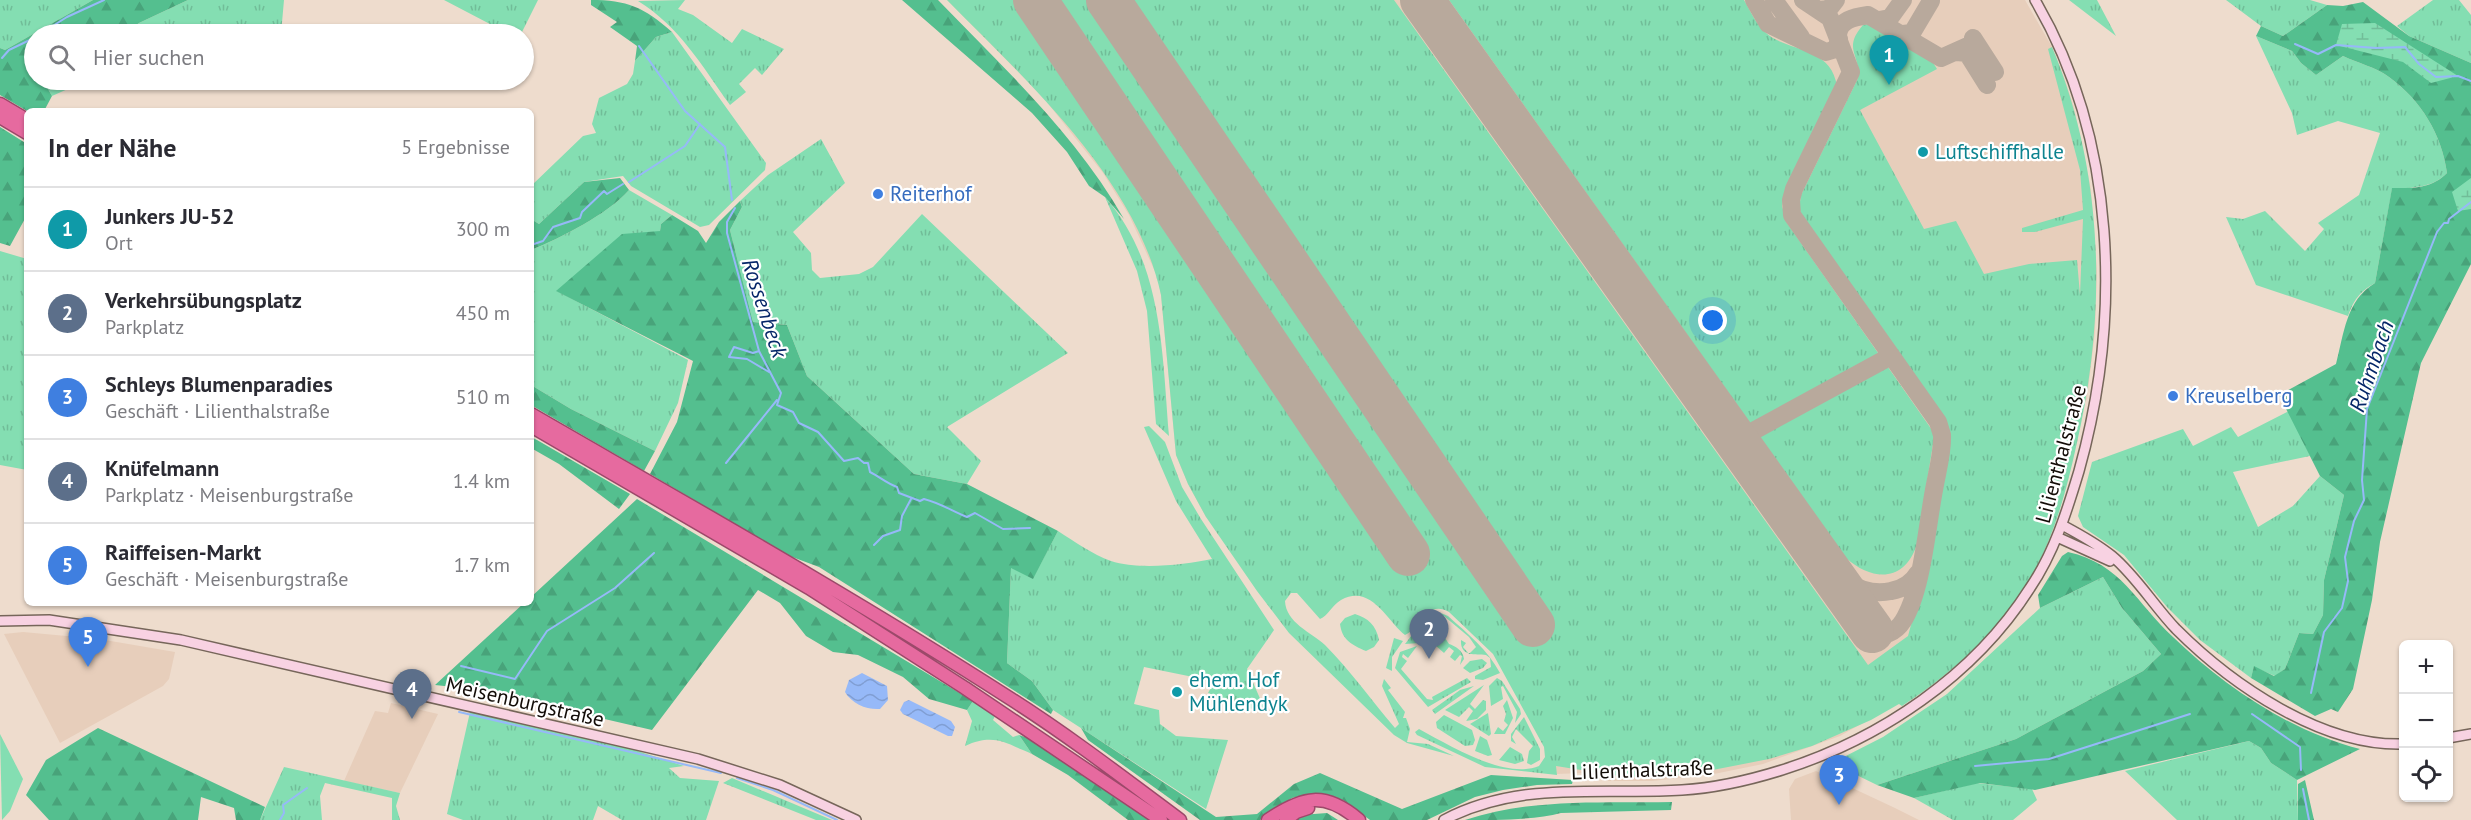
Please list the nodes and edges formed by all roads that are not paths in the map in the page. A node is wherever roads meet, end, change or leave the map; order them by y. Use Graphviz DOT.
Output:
graph roads {
  1 [pos="2035,0"];
  2 [pos="0,104"];
  3 [pos="0,117"];
  4 [pos="24,118"];
  5 [pos="24,131"];
  6 [pos="534,416"];
  7 [pos="534,428"];
  8 [pos="2062,525"];
  9 [pos="2057,537"];
  10 [pos="2122,568"];
  11 [pos="0,621"];
  12 [pos="2471,734"];
  13 [pos="2453,737"];
  14 [pos="2399,744"];
  15 [pos="856,820"];
  16 [pos="1161,820"];
  17 [pos="1180,820"];
  18 [pos="1268,820"];
  19 [pos="1286,820"];
  20 [pos="1347,820"];
  21 [pos="1359,820"];
  22 [pos="1444,820"];
  1 -- 8 [label="main road, Lilienthalstraße"];
  2 -- 4 [label="highway"];
  3 -- 5 [label="highway"];
  6 -- 17 [label="highway"];
  7 -- 16 [label="highway"];
  8 -- 9 [label="main road, Lilienthalstraße"];
  8 -- 10 [label="main road"];
  9 -- 10 [label="main road"];
  9 -- 22 [label="main road, Lilienthalstraße"];
  10 -- 14 [label="main road"];
  11 -- 15 [label="main road, Meisenburgstraße"];
  12 -- 13 [label="main road"];
  18 -- 21 [label="highway"];
  19 -- 20 [label="highway"];
}
